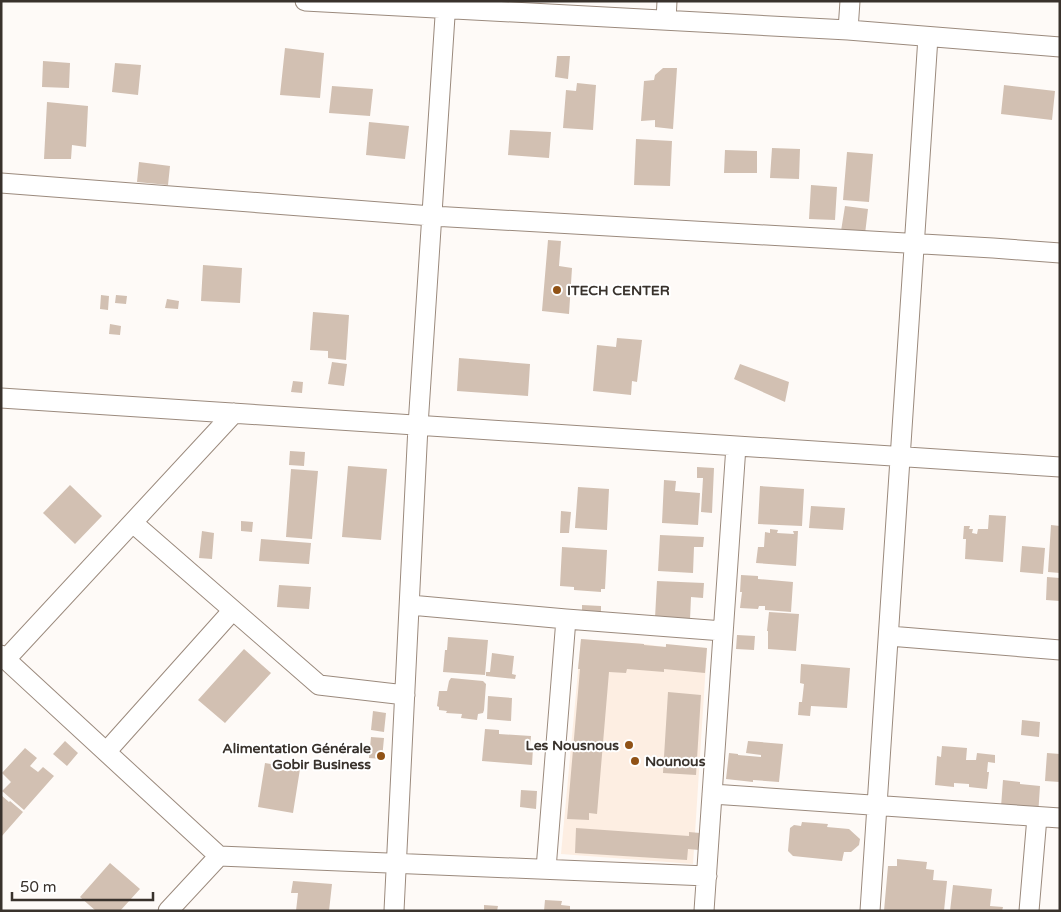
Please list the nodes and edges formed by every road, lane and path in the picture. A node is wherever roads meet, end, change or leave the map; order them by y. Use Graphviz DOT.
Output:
graph roads {
  1 [pos="305,1"];
  2 [pos="850,1"];
  3 [pos="446,5"];
  4 [pos="666,11"];
  5 [pos="848,30"];
  6 [pos="928,37"];
  7 [pos="1060,47"];
  8 [pos="1,183"];
  9 [pos="432,216"];
  10 [pos="915,243"];
  11 [pos="1060,253"];
  12 [pos="1,398"];
  13 [pos="234,413"];
  14 [pos="418,426"];
  15 [pos="736,446"];
  16 [pos="900,457"];
  17 [pos="1060,467"];
  18 [pos="133,523"];
  19 [pos="410,605"];
  20 [pos="233,610"];
  21 [pos="566,619"];
  22 [pos="724,631"];
  23 [pos="889,636"];
  24 [pos="1060,650"];
  25 [pos="4,657"];
  26 [pos="405,695"];
  27 [pos="106,752"];
  28 [pos="712,794"];
  29 [pos="877,806"];
  30 [pos="1037,817"];
  31 [pos="1060,818"];
  32 [pos="219,856"];
  33 [pos="397,863"];
  34 [pos="546,869"];
  35 [pos="707,876"];
  36 [pos="168,911"];
  37 [pos="394,911"];
  38 [pos="704,911"];
  39 [pos="870,911"];
  40 [pos="1029,911"];
  1 -- 3 [label="street"];
  2 -- 5 [label="street"];
  3 -- 4 [label="street"];
  3 -- 9 [label="street"];
  4 -- 5 [label="street"];
  5 -- 6 [label="street"];
  6 -- 7 [label="street"];
  6 -- 10 [label="street"];
  8 -- 9 [label="street"];
  9 -- 10 [label="street"];
  9 -- 14 [label="street"];
  10 -- 11 [label="street"];
  10 -- 16 [label="street"];
  12 -- 13 [label="street"];
  13 -- 14 [label="street"];
  13 -- 18 [label="street"];
  14 -- 15 [label="street"];
  14 -- 19 [label="street"];
  15 -- 16 [label="street"];
  15 -- 22 [label="street"];
  16 -- 17 [label="street"];
  16 -- 23 [label="street"];
  18 -- 20 [label="street"];
  18 -- 25 [label="street"];
  19 -- 21 [label="street"];
  19 -- 26 [label="street"];
  20 -- 26 [label="street"];
  20 -- 27 [label="street"];
  21 -- 22 [label="street"];
  21 -- 34 [label="street"];
  22 -- 28 [label="street"];
  23 -- 24 [label="street"];
  23 -- 29 [label="street"];
  25 -- 27 [label="street"];
  26 -- 33 [label="street"];
  27 -- 32 [label="street"];
  28 -- 29 [label="street"];
  28 -- 35 [label="street"];
  29 -- 30 [label="street"];
  29 -- 39 [label="street"];
  30 -- 31 [label="street"];
  30 -- 40 [label="street"];
  32 -- 33 [label="street"];
  32 -- 36 [label="street"];
  33 -- 34 [label="street"];
  33 -- 37 [label="street"];
  34 -- 35 [label="street"];
  35 -- 38 [label="street"];
}
